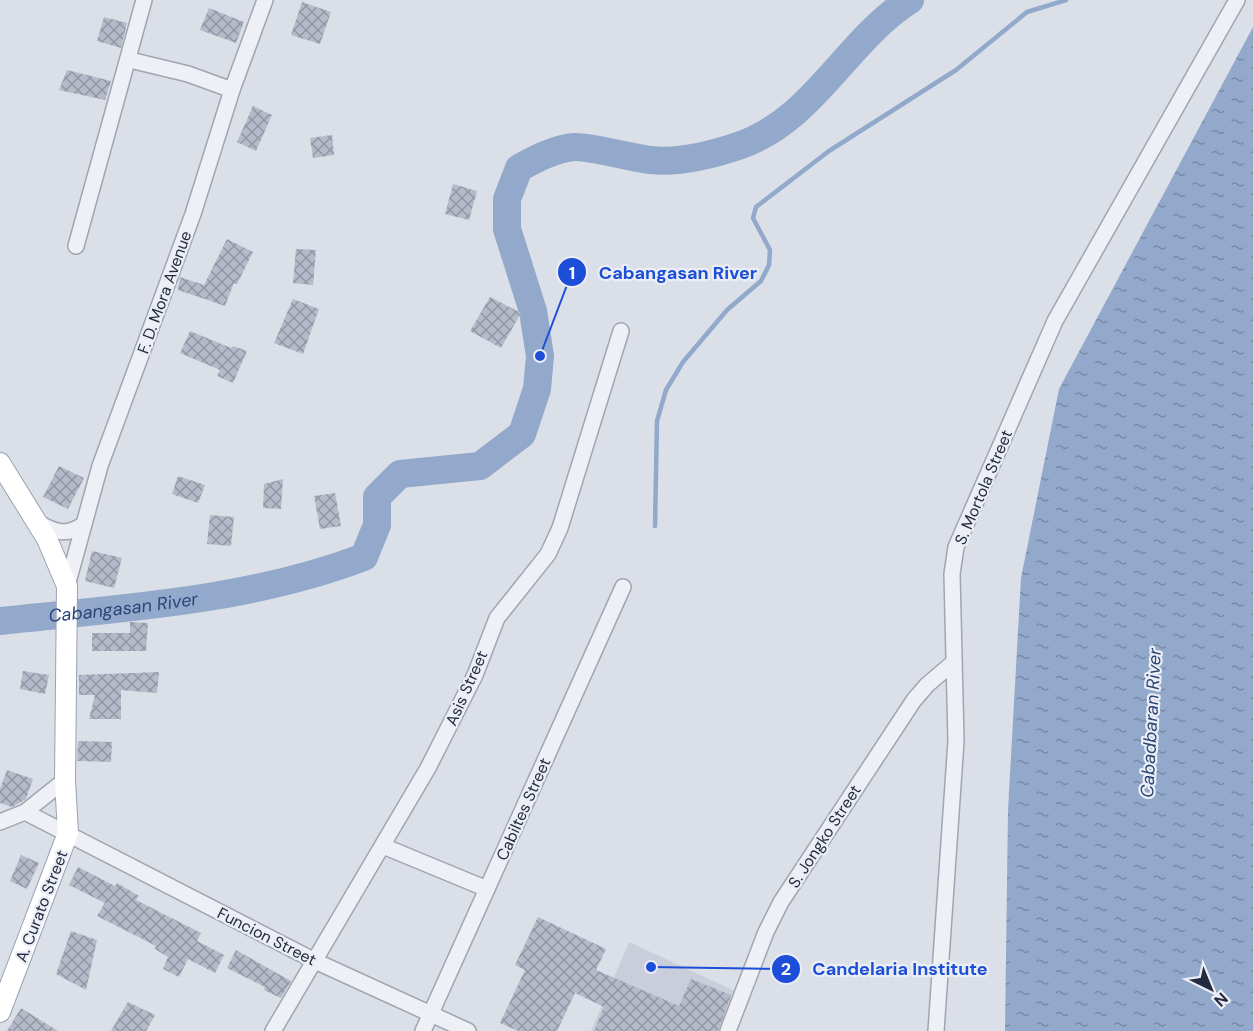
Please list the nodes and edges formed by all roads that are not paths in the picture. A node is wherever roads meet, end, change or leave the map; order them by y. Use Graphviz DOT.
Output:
graph roads {
  1 [pos="144,0"];
  2 [pos="265,0"];
  3 [pos="1237,0"];
  4 [pos="130,60"];
  5 [pos="232,90"];
  6 [pos="76,246"];
  7 [pos="621,331"];
  8 [pos="0,463"];
  9 [pos="37,522"];
  10 [pos="84,524"];
  11 [pos="623,587"];
  12 [pos="67,602"];
  13 [pos="954,662"];
  14 [pos="65,780"];
  15 [pos="25,812"];
  16 [pos="0,822"];
  17 [pos="68,833"];
  18 [pos="383,846"];
  19 [pos="487,889"];
  20 [pos="315,961"];
  21 [pos="0,1012"];
  22 [pos="430,1014"];
  23 [pos="273,1031"];
  24 [pos="423,1031"];
  25 [pos="468,1031"];
  26 [pos="728,1031"];
  27 [pos="936,1031"];
  1 -- 4 [label="street"];
  2 -- 5 [label="street, F. D. Mora Avenue"];
  3 -- 13 [label="street, S. Mortola Street"];
  4 -- 5 [label="street"];
  4 -- 6 [label="street"];
  5 -- 10 [label="street, F. D. Mora Avenue"];
  7 -- 18 [label="street, Asis Street"];
  8 -- 9 [label="main road"];
  9 -- 10 [label="street"];
  9 -- 12 [label="main road"];
  10 -- 12 [label="street, F. D. Mora Avenue"];
  11 -- 19 [label="street, Cabiltes Street"];
  12 -- 14 [label="main road"];
  13 -- 26 [label="street, S. Jongko Street"];
  13 -- 27 [label="street, S. Mortola Street"];
  14 -- 15 [label="street"];
  14 -- 17 [label="main road"];
  15 -- 16 [label="street"];
  15 -- 17 [label="street, Funcion Street"];
  17 -- 20 [label="street, Funcion Street"];
  17 -- 21 [label="main road, A. Curato Street"];
  18 -- 19 [label="street"];
  18 -- 20 [label="street, Asis Street"];
  19 -- 22 [label="street, Cabiltes Street"];
  20 -- 22 [label="street, Funcion Street"];
  20 -- 23 [label="street, Asis Street"];
  22 -- 24 [label="street, Cabiltes Street"];
  22 -- 25 [label="street, Funcion Street"];
}
